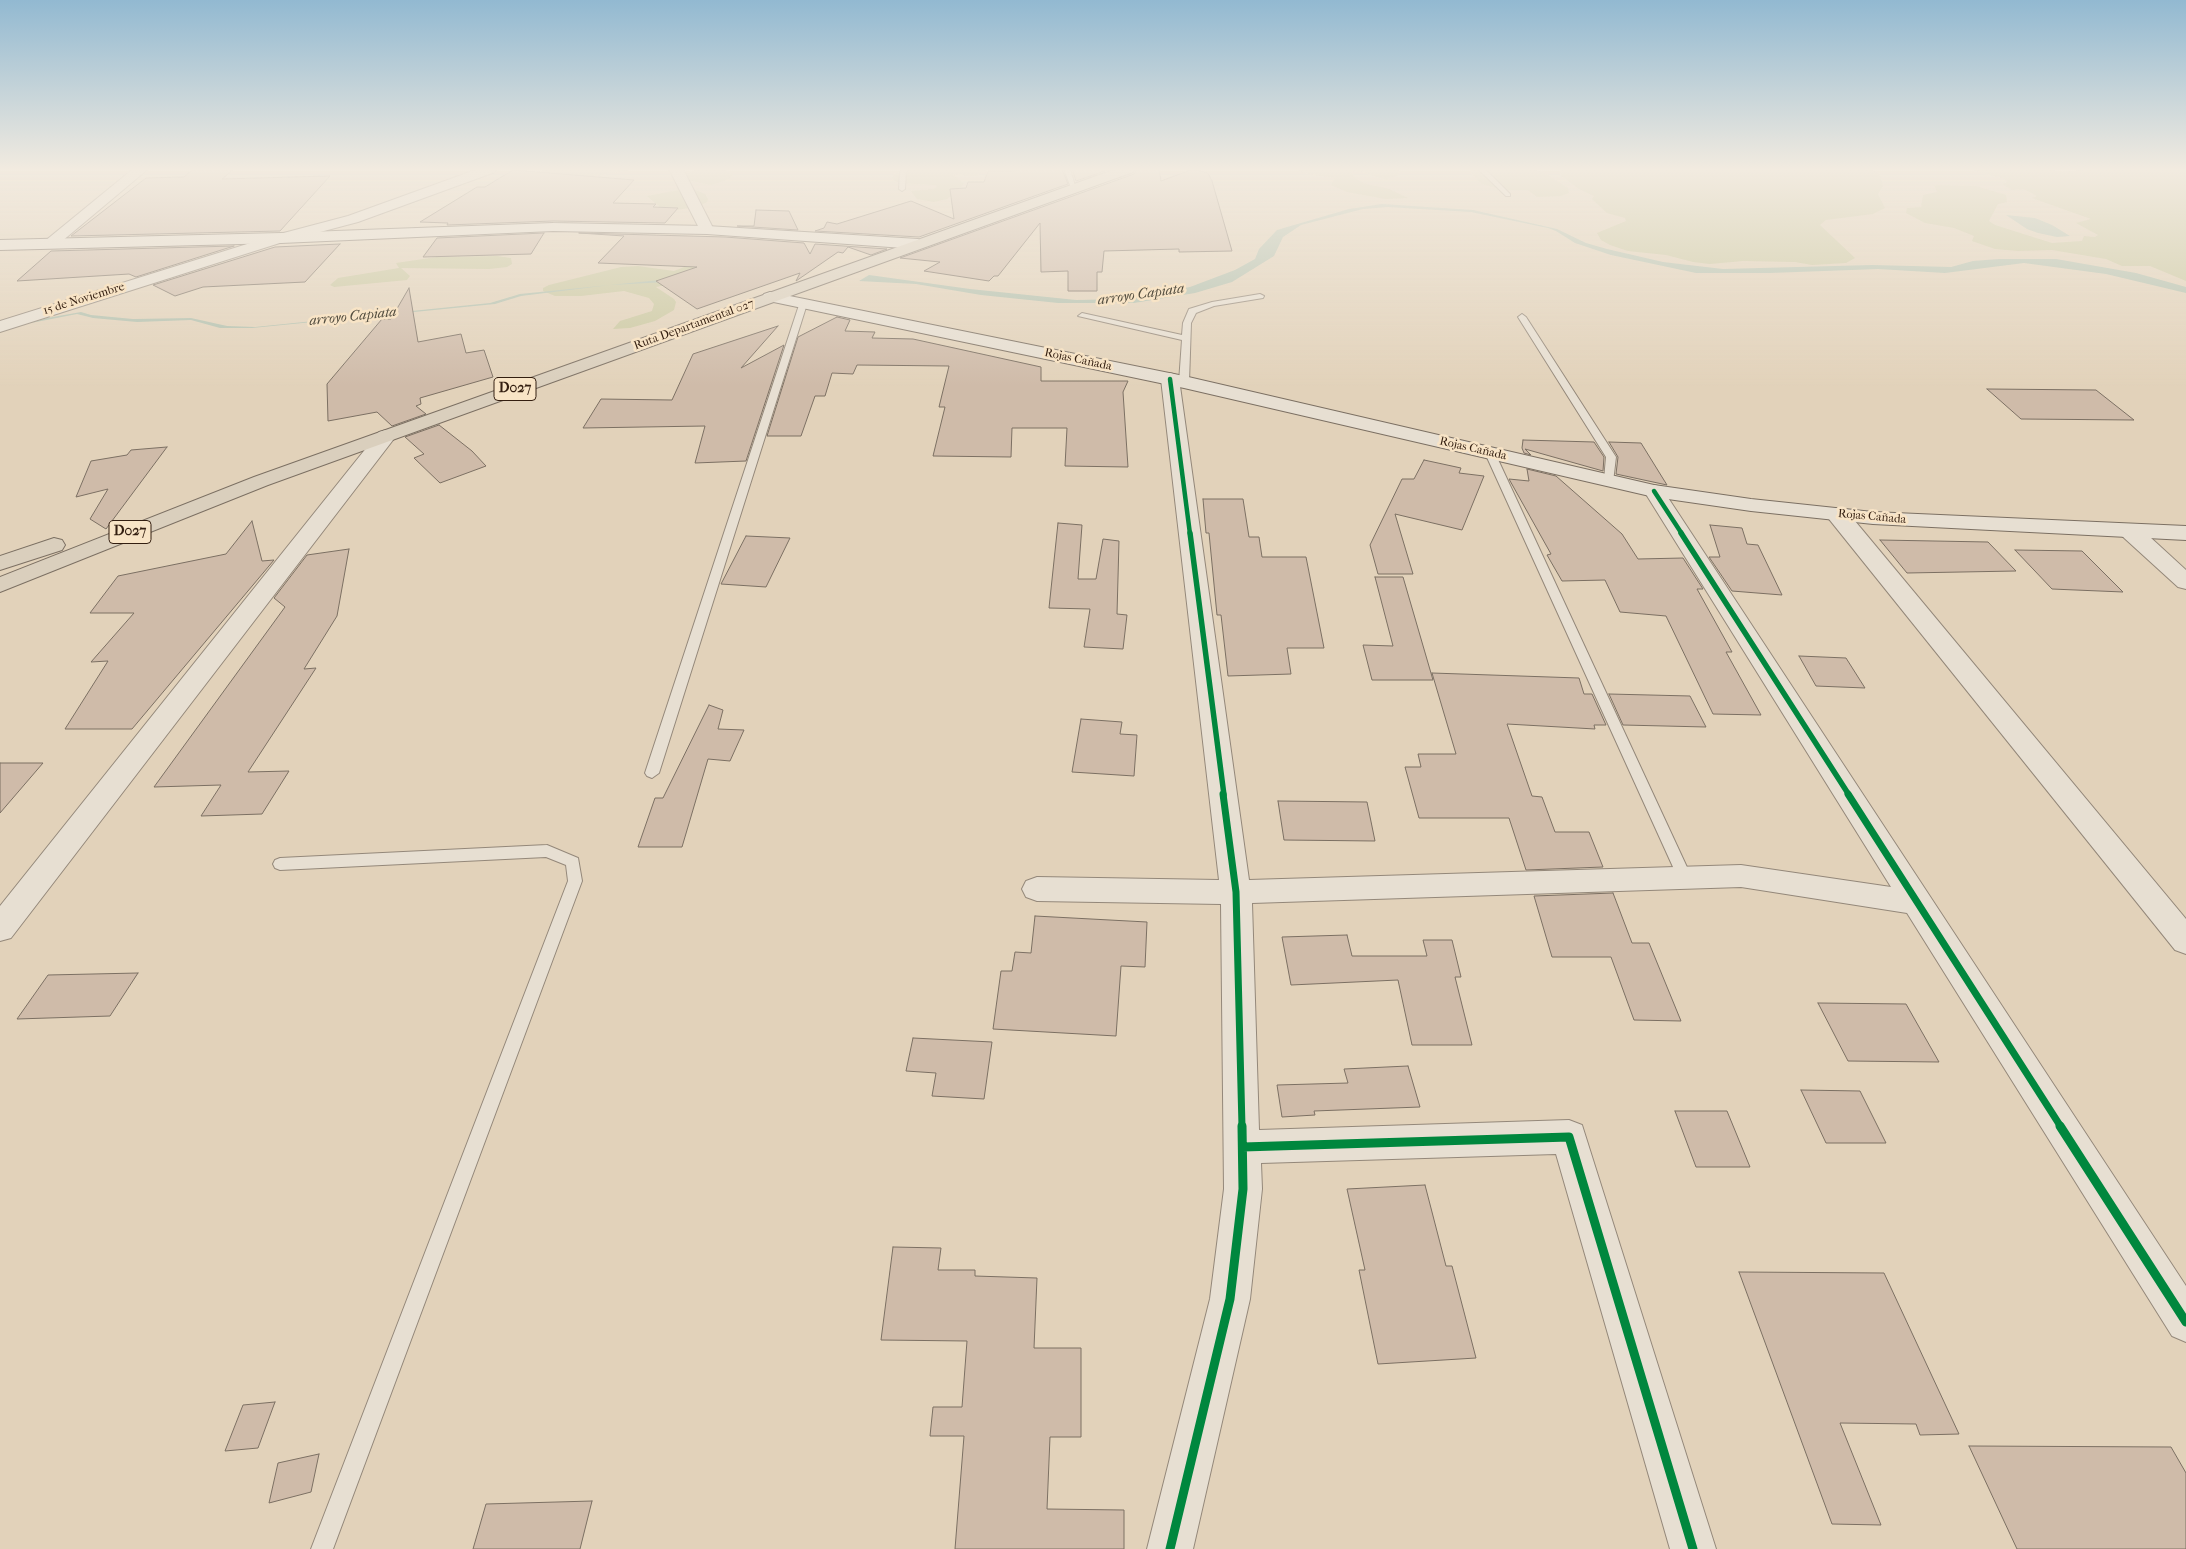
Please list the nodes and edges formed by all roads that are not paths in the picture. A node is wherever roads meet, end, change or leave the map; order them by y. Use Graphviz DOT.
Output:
graph roads {
  1 [pos="53,241"];
  2 [pos="154,241"];
  3 [pos="271,241"];
  4 [pos="877,241"];
  5 [pos="926,241"];
  6 [pos="50,244"];
  7 [pos="918,244"];
  8 [pos="0,245"];
  9 [pos="1260,296"];
  10 [pos="770,297"];
  11 [pos="803,304"];
  12 [pos="1082,316"];
  13 [pos="1522,317"];
  14 [pos="0,326"];
  15 [pos="1186,338"];
  16 [pos="1177,381"];
  17 [pos="386,436"];
  18 [pos="1490,453"];
  19 [pos="1608,480"];
  20 [pos="261,481"];
  21 [pos="1654,491"];
  22 [pos="1837,514"];
  23 [pos="2130,531"];
  24 [pos="2186,533"];
  25 [pos="0,563"];
  26 [pos="2186,582"];
  27 [pos="0,585"];
  28 [pos="652,773"];
  29 [pos="280,864"];
  30 [pos="1685,878"];
  31 [pos="1037,888"];
  32 [pos="1236,892"];
  33 [pos="1919,903"];
  34 [pos="0,929"];
  35 [pos="2186,941"];
  36 [pos="1243,1147"];
  37 [pos="2186,1322"];
  38 [pos="322,1549"];
  39 [pos="1170,1549"];
  40 [pos="1693,1549"];
  1 -- 6 [label="street"];
  2 -- 6 [label="street"];
  3 -- 14 [label="street, 15 de Noviembre"];
  4 -- 7 [label="street"];
  5 -- 7 [label="main road, Ruta Departamental 027 / D027"];
  6 -- 8 [label="street"];
  7 -- 10 [label="main road, Ruta Departamental 027 / D027"];
  9 -- 15 [label="lane"];
  10 -- 11 [label="street, Rojas Cañada"];
  10 -- 17 [label="main road, Ruta Departamental 027 / D027"];
  11 -- 16 [label="street, Rojas Cañada"];
  11 -- 28 [label="lane"];
  12 -- 15 [label="lane"];
  13 -- 19 [label="lane"];
  15 -- 16 [label="lane"];
  16 -- 18 [label="street, Rojas Cañada"];
  16 -- 32 [label="street"];
  17 -- 20 [label="main road, Ruta Departamental 027 / D027"];
  17 -- 34 [label="street"];
  18 -- 19 [label="street, Rojas Cañada"];
  18 -- 30 [label="lane"];
  19 -- 21 [label="street, Rojas Cañada"];
  20 -- 25 [label="main road, Ruta Departamental 027 / D027"];
  20 -- 27 [label="main road, Ruta Departamental 027 / D027"];
  21 -- 22 [label="street, Rojas Cañada"];
  21 -- 33 [label="street"];
  22 -- 23 [label="street, Rojas Cañada"];
  22 -- 35 [label="street"];
  23 -- 24 [label="street, Rojas Cañada"];
  23 -- 26 [label="street"];
  29 -- 38 [label="lane"];
  30 -- 32 [label="street"];
  30 -- 33 [label="street"];
  31 -- 32 [label="street"];
  32 -- 36 [label="street"];
  33 -- 37 [label="street"];
  36 -- 39 [label="street"];
  36 -- 40 [label="street"];
}
